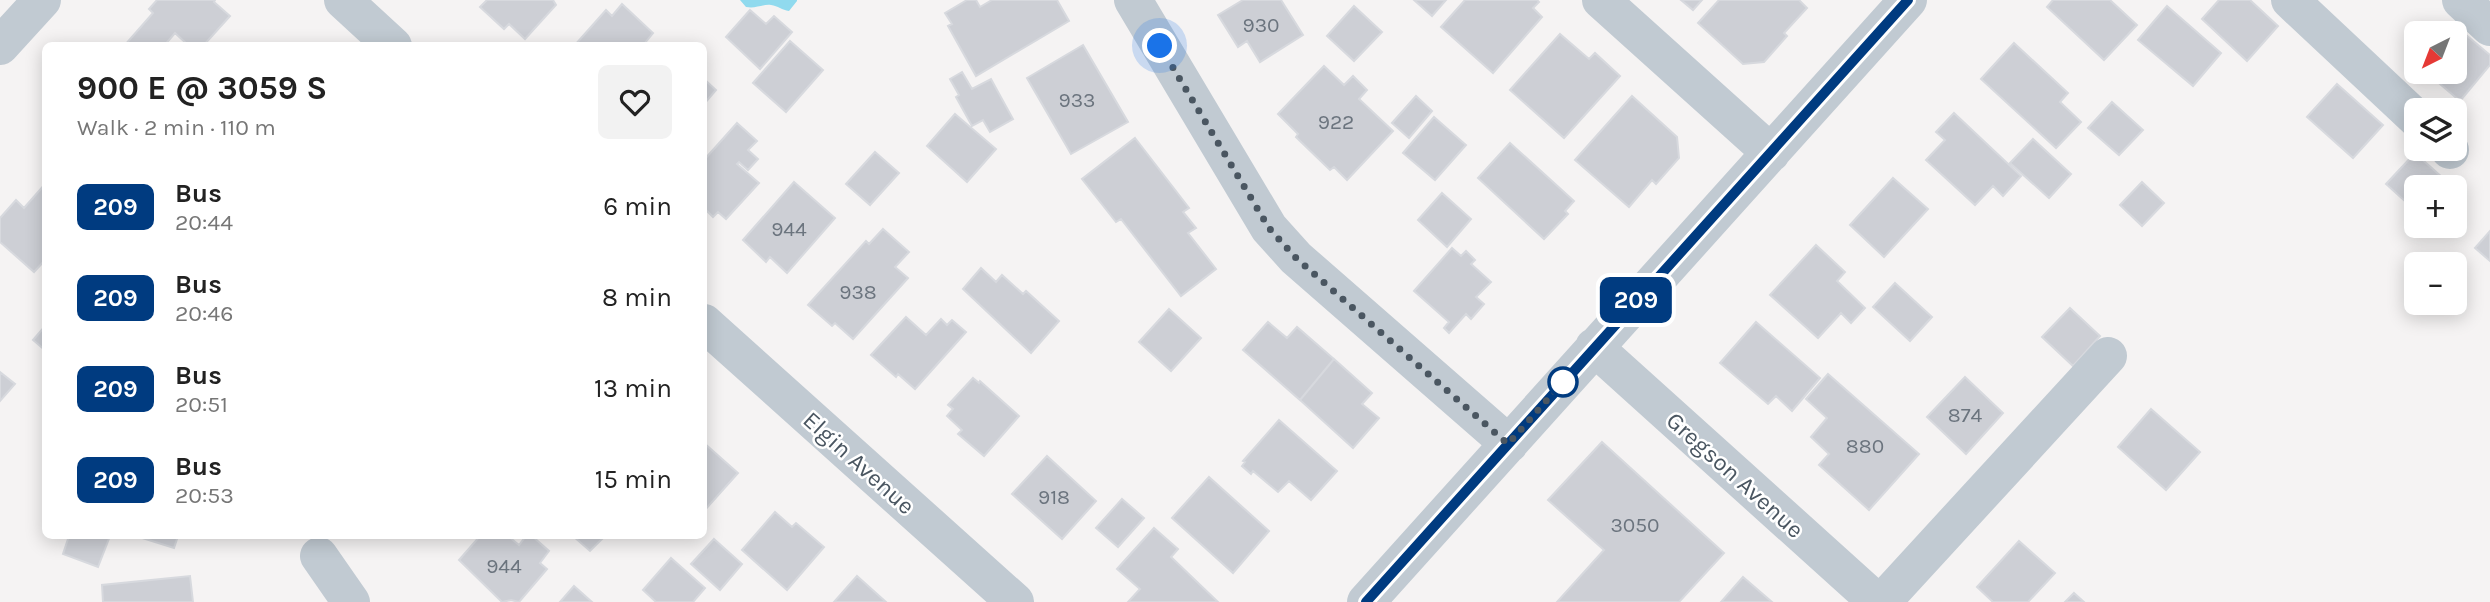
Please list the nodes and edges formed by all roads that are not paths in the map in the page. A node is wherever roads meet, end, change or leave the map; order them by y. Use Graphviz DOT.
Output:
graph roads {
  1 [pos="42,0"];
  2 [pos="342,0"];
  3 [pos="1133,0"];
  4 [pos="1601,0"];
  5 [pos="1908,0"];
  6 [pos="2290,0"];
  7 [pos="2461,0"];
  8 [pos="2490,27"];
  9 [pos="389,42"];
  10 [pos="0,46"];
  11 [pos="2404,107"];
  12 [pos="1771,153"];
  13 [pos="707,326"];
  14 [pos="1594,347"];
  15 [pos="2108,356"];
  16 [pos="1508,444"];
  17 [pos="318,556"];
  18 [pos="351,602"];
  19 [pos="1015,602"];
  20 [pos="1366,602"];
  21 [pos="1880,602"];
  1 -- 10 [label="street"];
  2 -- 9 [label="street"];
  3 -- 16 [label="street"];
  4 -- 12 [label="street"];
  5 -- 12 [label="street"];
  6 -- 11 [label="street"];
  7 -- 8 [label="street"];
  12 -- 14 [label="street"];
  13 -- 19 [label="street, Elgin Avenue"];
  14 -- 16 [label="street"];
  14 -- 21 [label="street, Gregson Avenue"];
  15 -- 21 [label="street"];
  16 -- 20 [label="street"];
  17 -- 18 [label="street"];
}
